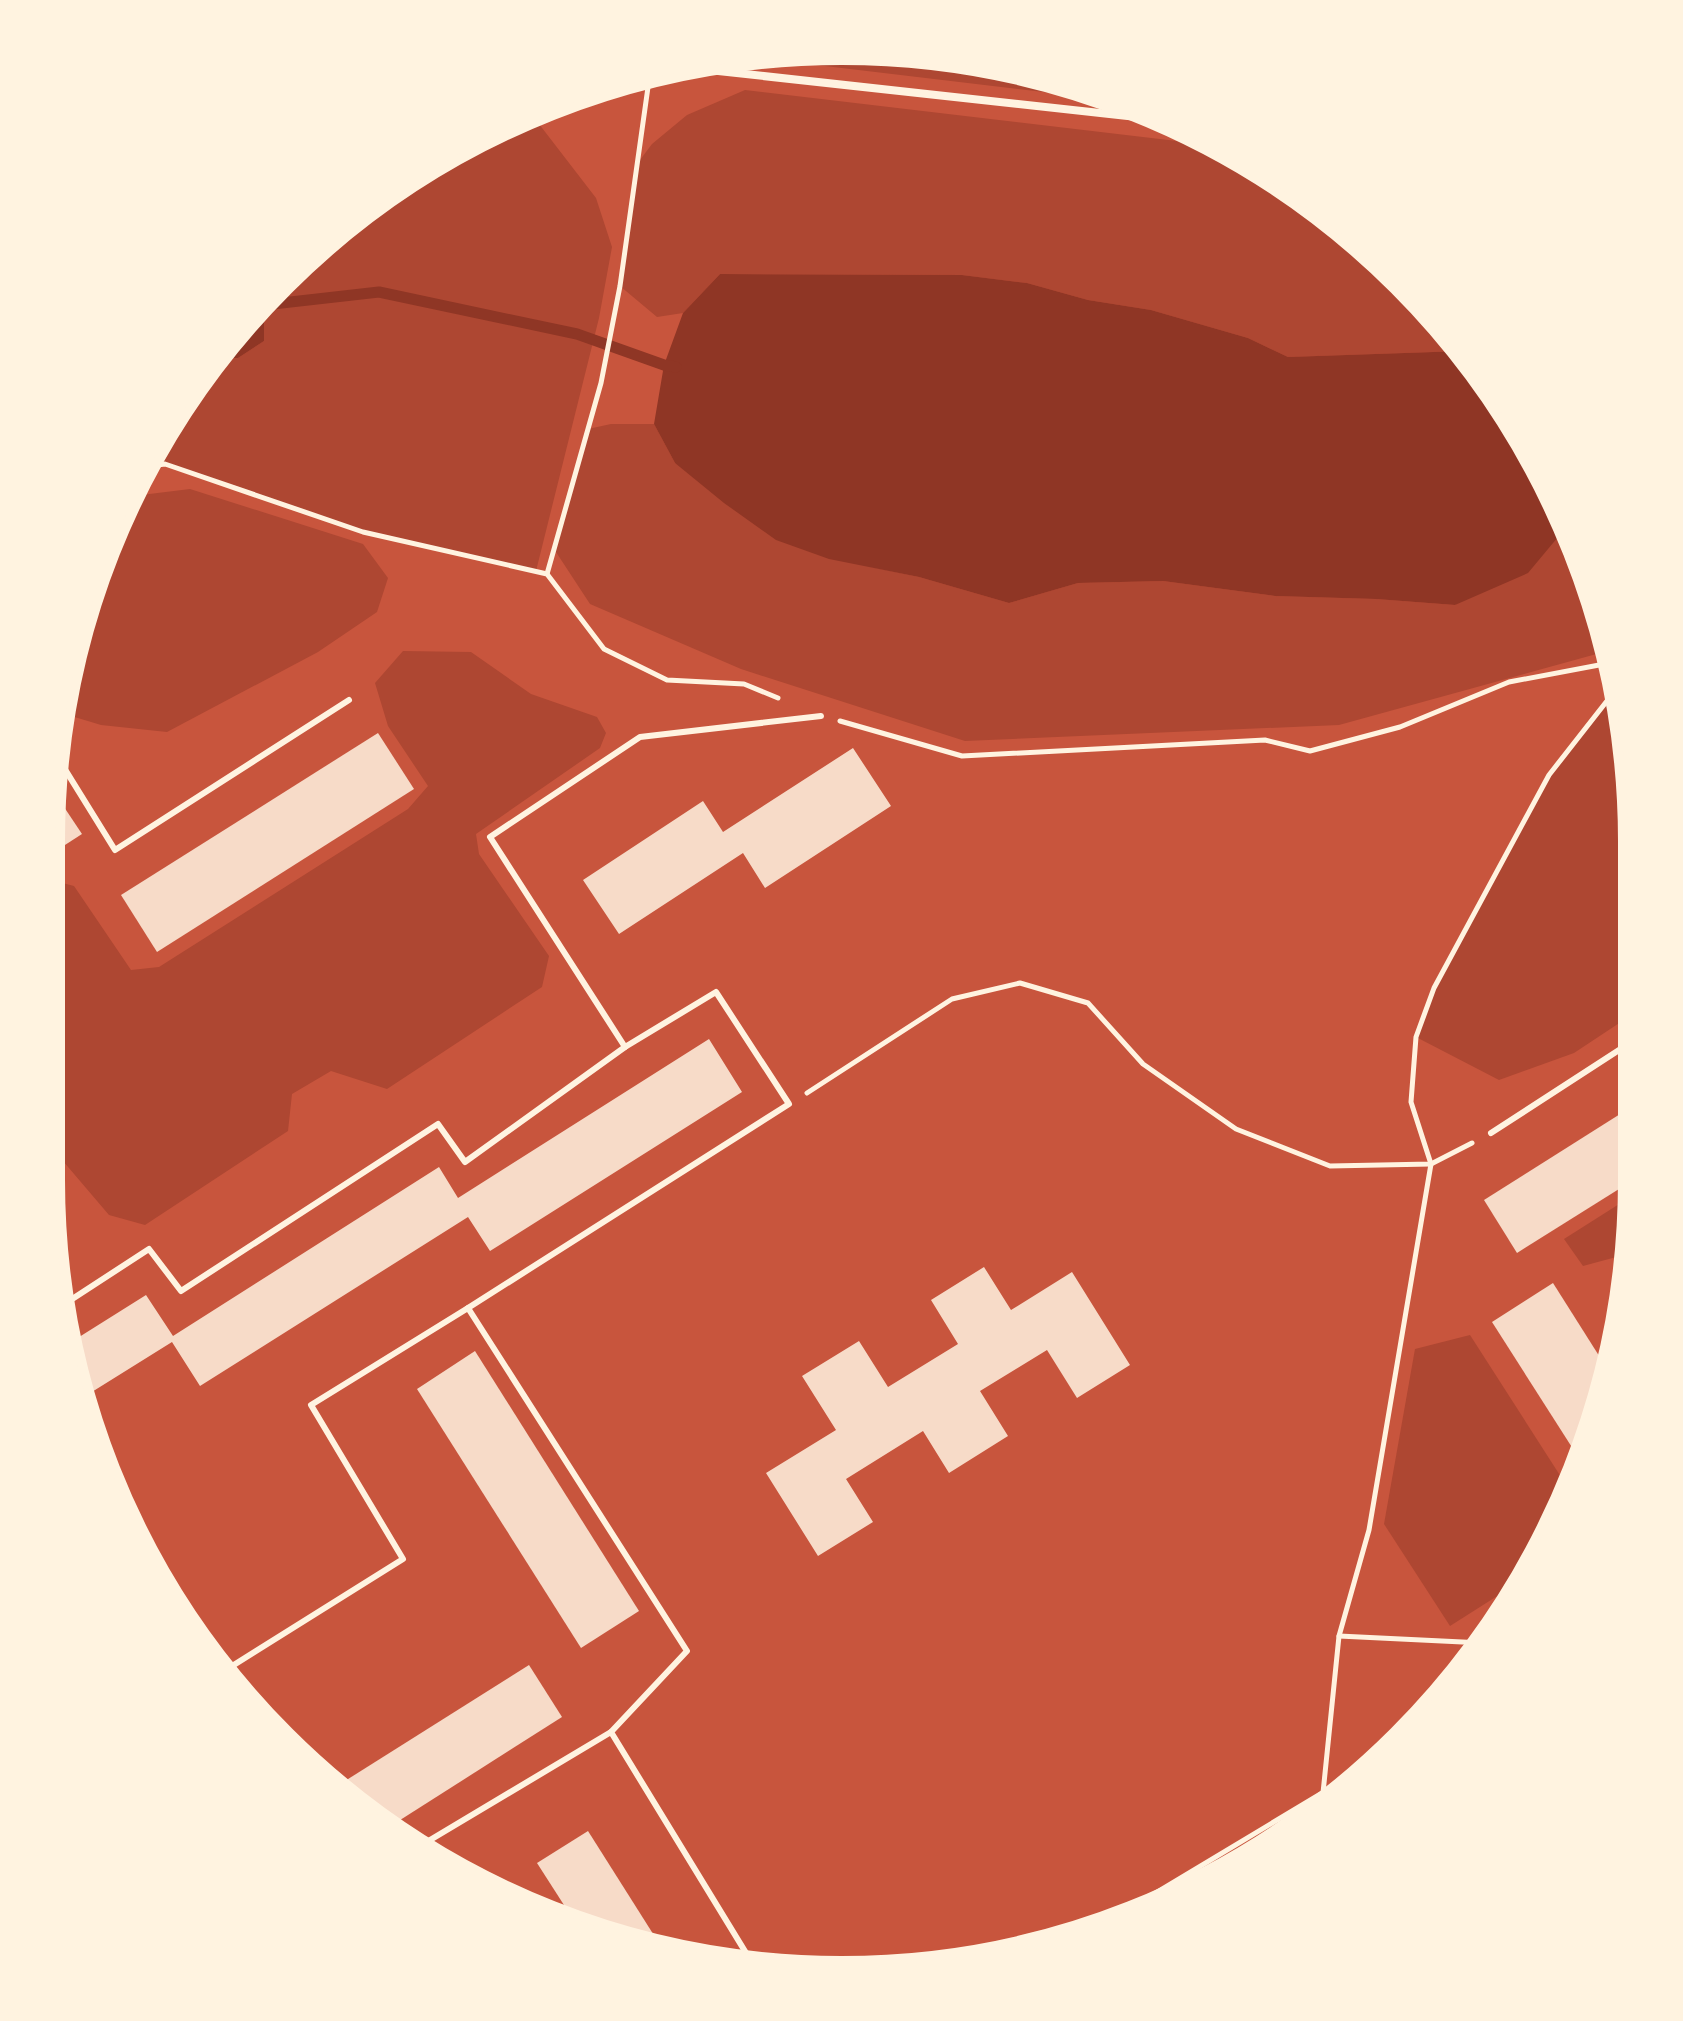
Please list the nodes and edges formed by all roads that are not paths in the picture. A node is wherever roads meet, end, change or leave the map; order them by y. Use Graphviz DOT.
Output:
graph roads {
  1 [pos="715,71"];
  2 [pos="1135,117"];
  3 [pos="349,700"];
  4 [pos="821,716"];
  5 [pos="64,768"];
  6 [pos="625,1047"];
  7 [pos="1623,1047"];
  8 [pos="1491,1133"];
  9 [pos="70,1300"];
  10 [pos="468,1308"];
  11 [pos="231,1667"];
  12 [pos="611,1732"];
  13 [pos="427,1842"];
  14 [pos="747,1955"];
  1 -- 2 [label="street"];
  3 -- 5 [label="lane"];
  4 -- 6 [label="lane"];
  6 -- 9 [label="lane"];
  6 -- 10 [label="lane"];
  7 -- 8 [label="lane"];
  10 -- 11 [label="lane"];
  10 -- 12 [label="lane"];
  12 -- 13 [label="lane"];
  12 -- 14 [label="lane"];
}
